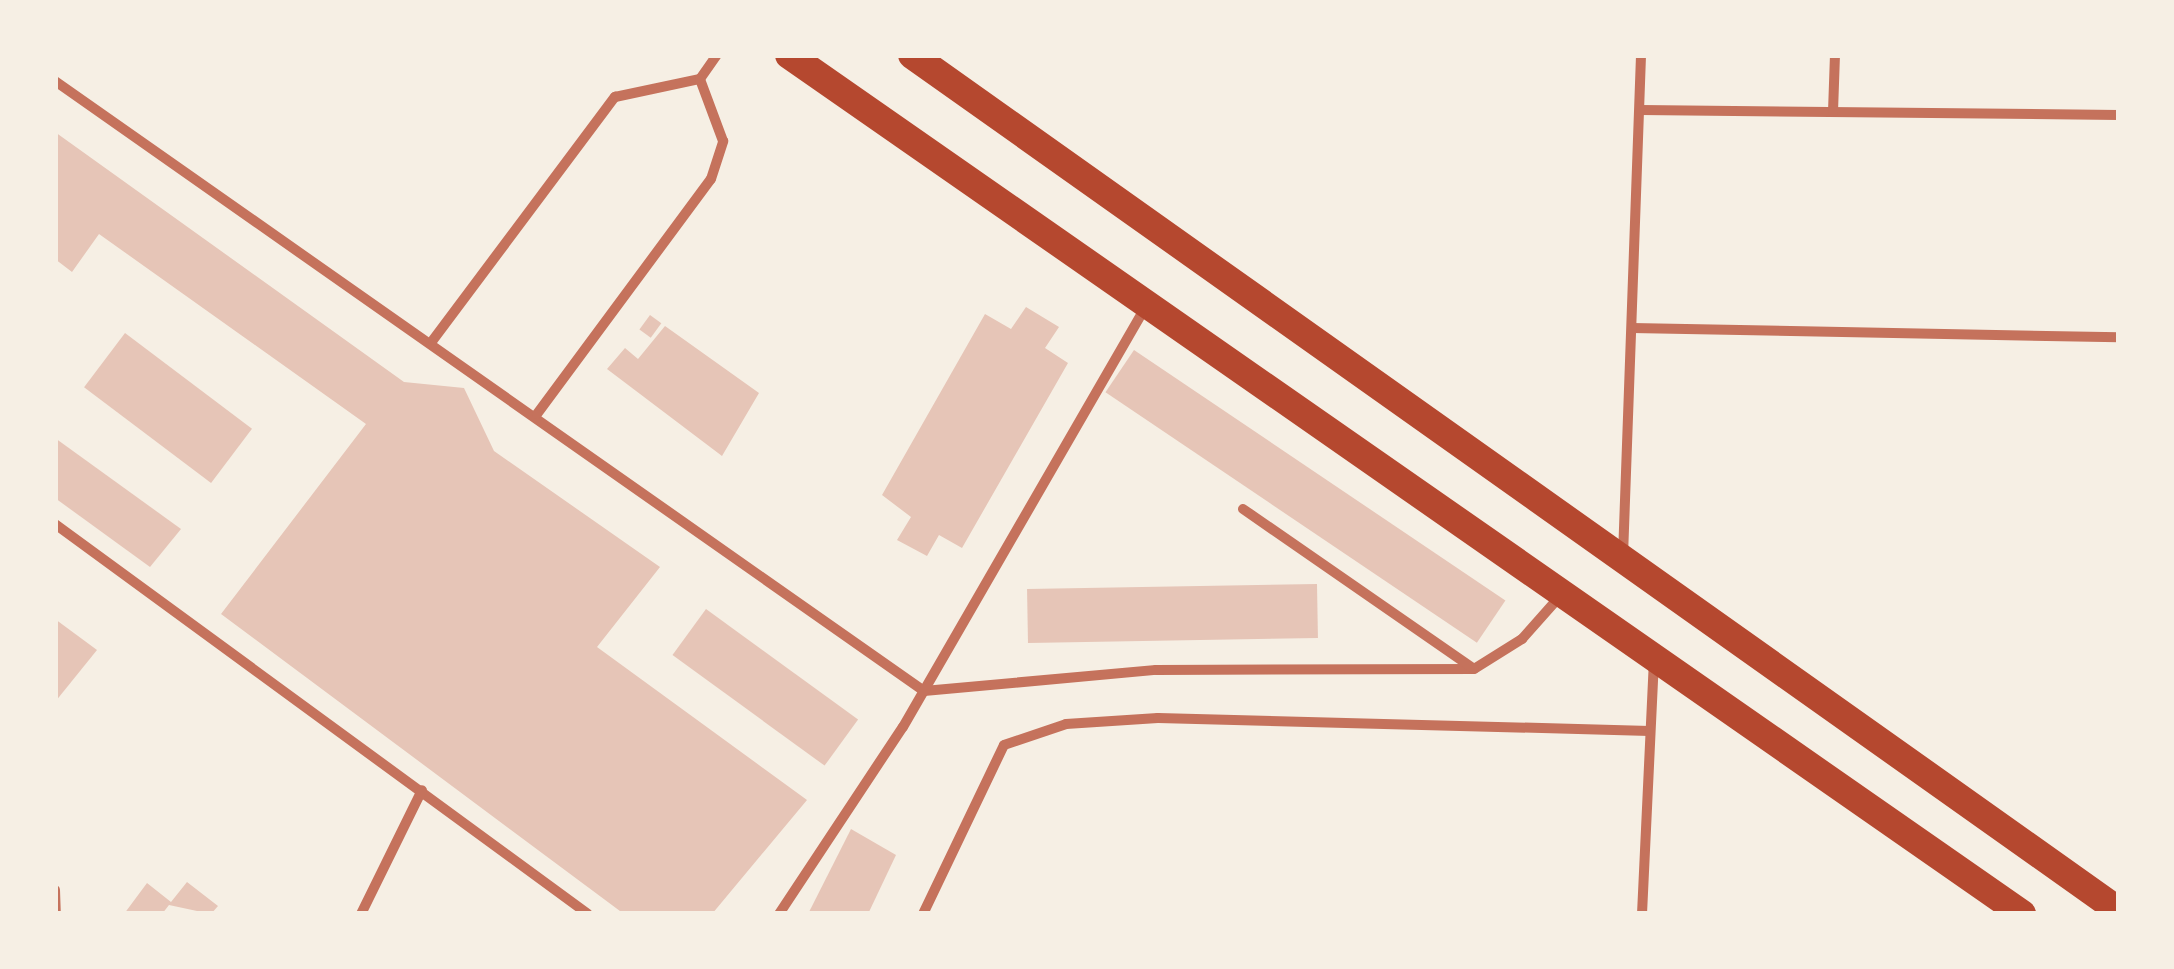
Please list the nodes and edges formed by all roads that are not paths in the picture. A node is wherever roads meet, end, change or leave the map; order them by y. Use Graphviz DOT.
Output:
graph roads {
  1 [pos="717,55"];
  2 [pos="788,55"];
  3 [pos="912,55"];
  4 [pos="1642,55"];
  5 [pos="1835,55"];
  6 [pos="700,79"];
  7 [pos="55,81"];
  8 [pos="1641,110"];
  9 [pos="1833,112"];
  10 [pos="2119,115"];
  11 [pos="1146,306"];
  12 [pos="1632,328"];
  13 [pos="2119,337"];
  14 [pos="433,340"];
  15 [pos="537,414"];
  16 [pos="1243,509"];
  17 [pos="55,524"];
  18 [pos="1623,562"];
  19 [pos="1561,594"];
  20 [pos="1655,656"];
  21 [pos="1474,669"];
  22 [pos="924,692"];
  23 [pos="1650,731"];
  24 [pos="422,790"];
  25 [pos="55,890"];
  26 [pos="2119,911"];
  27 [pos="56,914"];
  28 [pos="361,914"];
  29 [pos="588,914"];
  30 [pos="780,914"];
  31 [pos="923,914"];
  32 [pos="1642,914"];
  33 [pos="2022,914"];
  1 -- 6 [label="street"];
  2 -- 11 [label="highway"];
  3 -- 18 [label="highway"];
  4 -- 8 [label="street"];
  5 -- 9 [label="street"];
  6 -- 14 [label="street"];
  6 -- 15 [label="street"];
  7 -- 14 [label="street"];
  8 -- 9 [label="street"];
  8 -- 12 [label="street"];
  9 -- 10 [label="street"];
  11 -- 19 [label="highway"];
  11 -- 22 [label="street"];
  12 -- 13 [label="street"];
  12 -- 18 [label="street"];
  14 -- 15 [label="street"];
  15 -- 22 [label="street"];
  16 -- 21 [label="street"];
  17 -- 24 [label="street"];
  18 -- 26 [label="highway"];
  19 -- 20 [label="highway"];
  19 -- 21 [label="street"];
  20 -- 23 [label="street"];
  20 -- 33 [label="highway"];
  21 -- 22 [label="street"];
  22 -- 30 [label="street"];
  23 -- 31 [label="street"];
  23 -- 32 [label="street"];
  24 -- 28 [label="street"];
  24 -- 29 [label="street"];
  25 -- 27 [label="street"];
}
